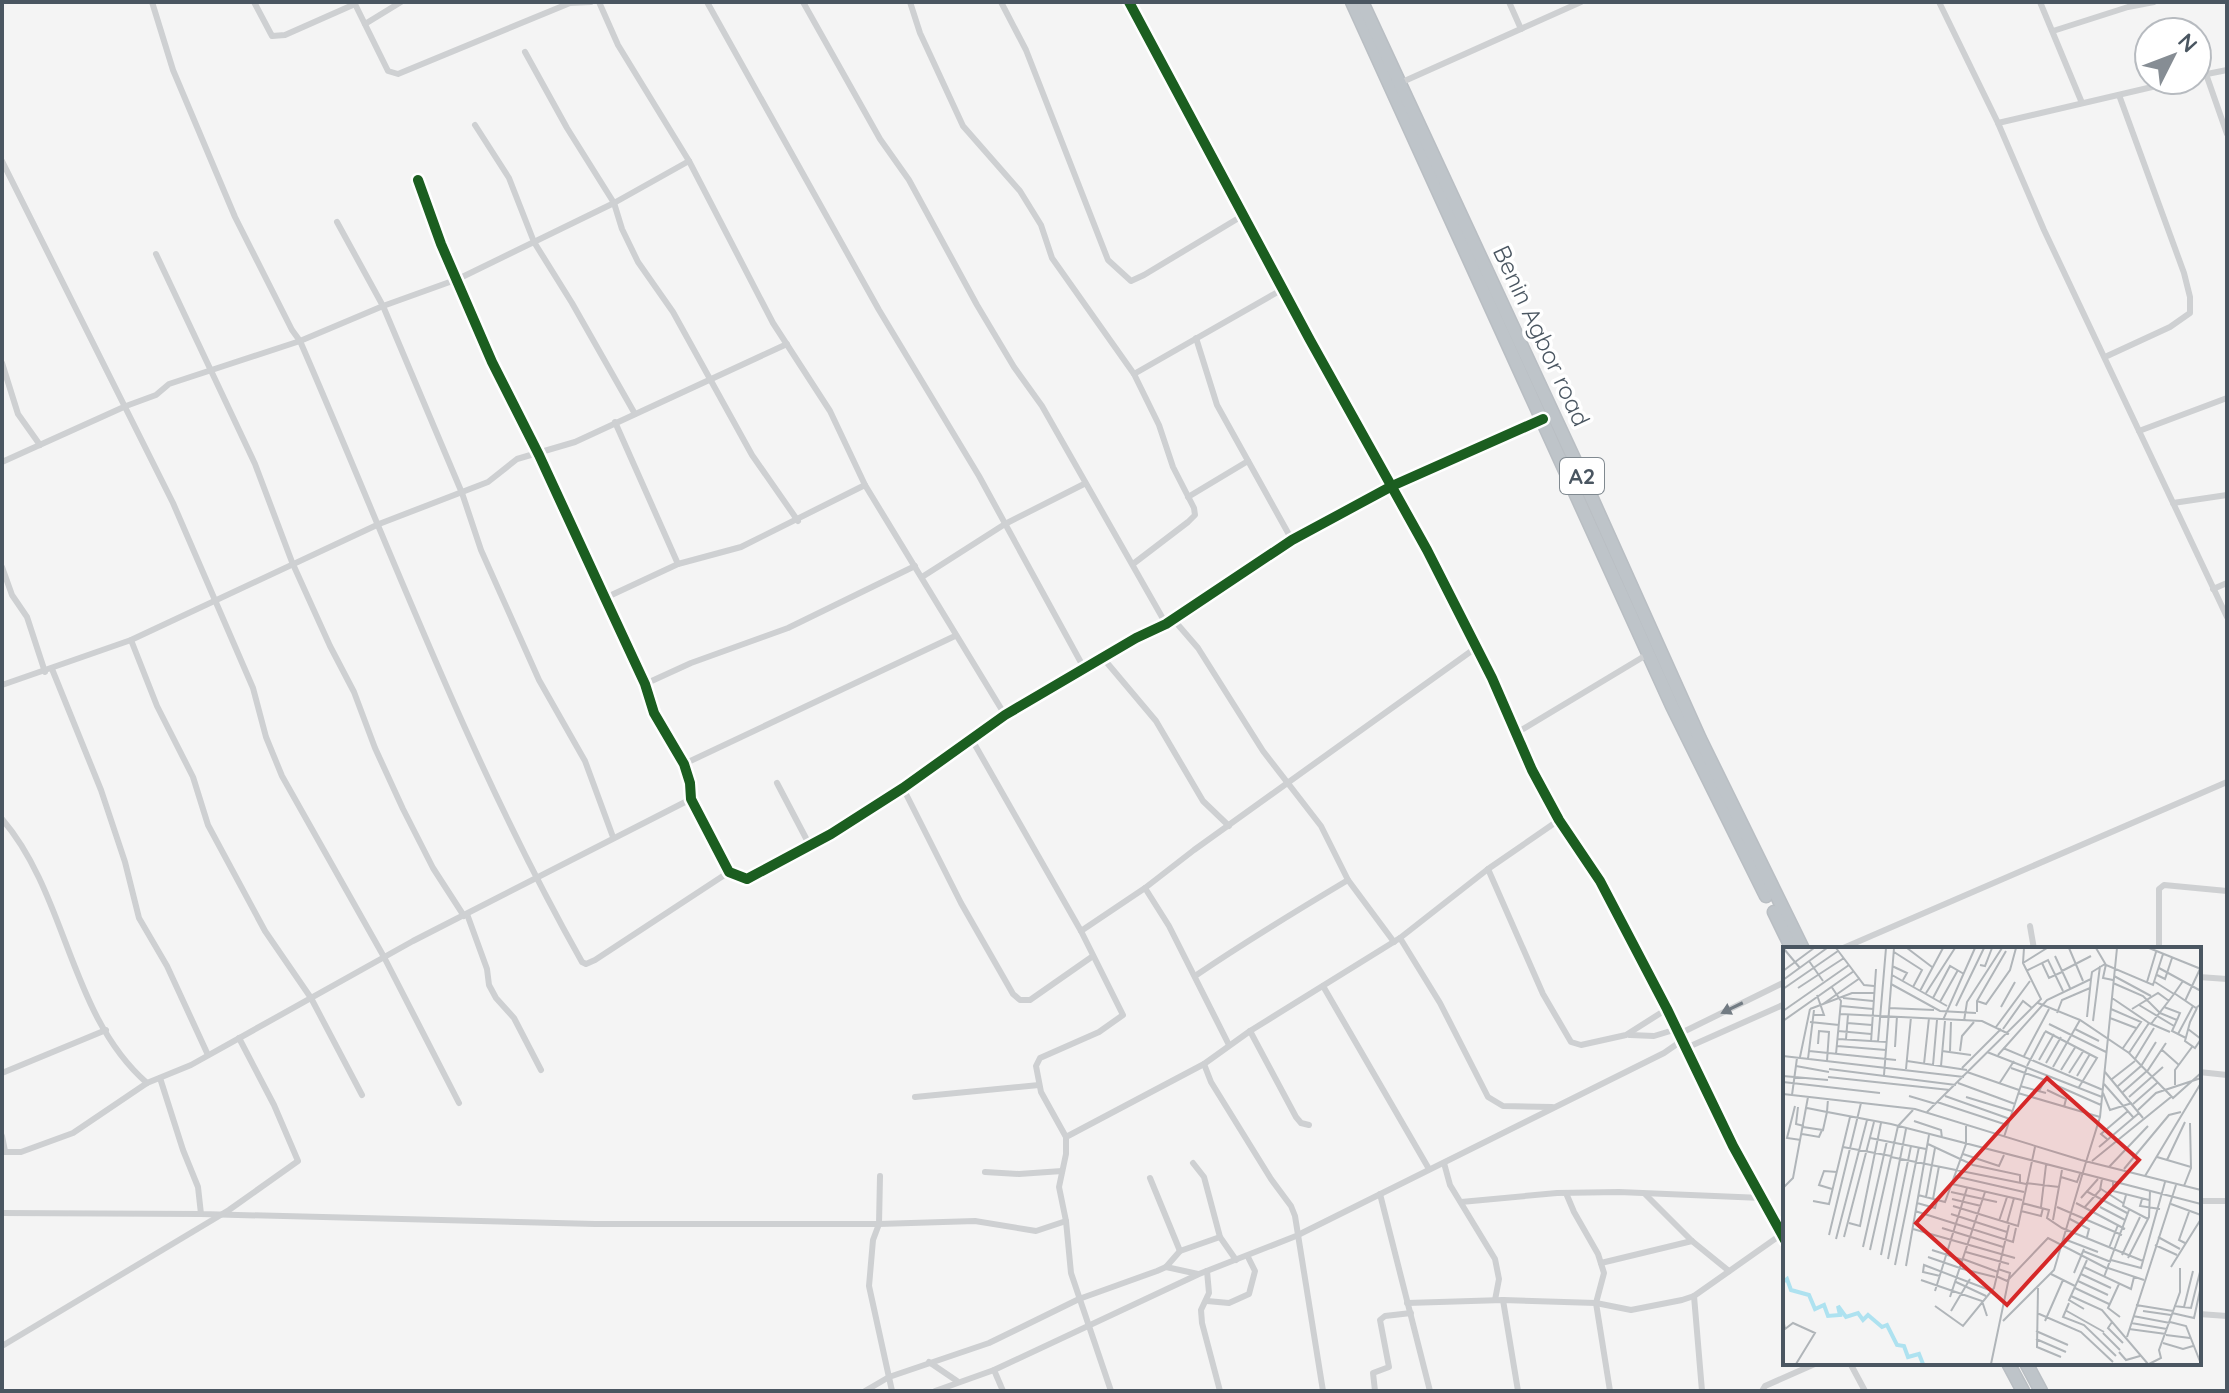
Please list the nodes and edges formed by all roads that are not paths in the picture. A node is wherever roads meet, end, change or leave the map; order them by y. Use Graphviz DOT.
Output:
graph roads {
  1 [pos="152,2"];
  2 [pos="254,2"];
  3 [pos="401,2"];
  4 [pos="591,2"];
  5 [pos="599,2"];
  6 [pos="707,2"];
  7 [pos="803,2"];
  8 [pos="910,2"];
  9 [pos="1001,2"];
  10 [pos="1129,2"];
  11 [pos="1352,2"];
  12 [pos="1362,2"];
  13 [pos="1509,2"];
  14 [pos="1581,2"];
  15 [pos="1939,2"];
  16 [pos="2040,2"];
  17 [pos="2154,2"];
  18 [pos="355,3"];
  19 [pos="570,3"];
  20 [pos="2127,4"];
  21 [pos="365,24"];
  22 [pos="1521,29"];
  23 [pos="2053,31"];
  24 [pos="525,52"];
  25 [pos="1400,83"];
  26 [pos="2133,92"];
  27 [pos="2213,94"];
  28 [pos="2119,95"];
  29 [pos="2082,103"];
  30 [pos="1998,123"];
  31 [pos="475,125"];
  32 [pos="2227,134"];
  33 [pos="2,161"];
  34 [pos="689,161"];
  35 [pos="418,180"];
  36 [pos="614,203"];
  37 [pos="1242,216"];
  38 [pos="337,222"];
  39 [pos="534,242"];
  40 [pos="156,254"];
  41 [pos="458,279"];
  42 [pos="1283,289"];
  43 [pos="383,306"];
  44 [pos="1196,338"];
  45 [pos="300,341"];
  46 [pos="787,344"];
  47 [pos="2105,357"];
  48 [pos="2,363"];
  49 [pos="212,372"];
  50 [pos="1134,374"];
  51 [pos="709,380"];
  52 [pos="2227,398"];
  53 [pos="126,406"];
  54 [pos="635,414"];
  55 [pos="1543,419"];
  56 [pos="615,422"];
  57 [pos="2139,431"];
  58 [pos="40,445"];
  59 [pos="539,455"];
  60 [pos="1248,461"];
  61 [pos="2,462"];
  62 [pos="1084,484"];
  63 [pos="865,485"];
  64 [pos="1392,486"];
  65 [pos="462,493"];
  66 [pos="2227,495"];
  67 [pos="1188,497"];
  68 [pos="2173,503"];
  69 [pos="798,521"];
  70 [pos="379,524"];
  71 [pos="1005,524"];
  72 [pos="1292,540"];
  73 [pos="292,562"];
  74 [pos="678,564"];
  75 [pos="1133,564"];
  76 [pos="915,566"];
  77 [pos="2,567"];
  78 [pos="922,577"];
  79 [pos="2227,583"];
  80 [pos="2213,589"];
  81 [pos="605,598"];
  82 [pos="216,600"];
  83 [pos="2227,617"];
  84 [pos="1170,621"];
  85 [pos="955,636"];
  86 [pos="131,640"];
  87 [pos="1477,647"];
  88 [pos="1649,653"];
  89 [pos="1103,658"];
  90 [pos="1084,668"];
  91 [pos="49,671"];
  92 [pos="645,684"];
  93 [pos="2,685"];
  94 [pos="1005,715"];
  95 [pos="1518,732"];
  96 [pos="971,738"];
  97 [pos="684,764"];
  98 [pos="2227,782"];
  99 [pos="777,783"];
  100 [pos="1289,783"];
  101 [pos="903,788"];
  102 [pos="691,799"];
  103 [pos="2,819"];
  104 [pos="1559,820"];
  105 [pos="1229,826"];
  106 [pos="613,837"];
  107 [pos="809,844"];
  108 [pos="1488,869"];
  109 [pos="729,872"];
  110 [pos="535,879"];
  111 [pos="1348,880"];
  112 [pos="1145,888"];
  113 [pos="2227,891"];
  114 [pos="466,915"];
  115 [pos="2030,926"];
  116 [pos="1081,931"];
  117 [pos="1397,940"];
  118 [pos="1791,947"];
  119 [pos="1802,947"];
  120 [pos="1846,947"];
  121 [pos="2034,947"];
  122 [pos="2159,947"];
  123 [pos="1093,956"];
  124 [pos="384,957"];
  125 [pos="1195,976"];
  126 [pos="2201,977"];
  127 [pos="2227,979"];
  128 [pos="1783,983"];
  129 [pos="1323,986"];
  130 [pos="311,998"];
  131 [pos="1783,1005"];
  132 [pos="1667,1009"];
  133 [pos="106,1030"];
  134 [pos="1250,1031"];
  135 [pos="1678,1032"];
  136 [pos="1628,1034"];
  137 [pos="239,1038"];
  138 [pos="1677,1044"];
  139 [pos="1229,1045"];
  140 [pos="1686,1048"];
  141 [pos="208,1055"];
  142 [pos="1204,1064"];
  143 [pos="541,1070"];
  144 [pos="2201,1072"];
  145 [pos="2,1073"];
  146 [pos="2227,1075"];
  147 [pos="160,1078"];
  148 [pos="147,1083"];
  149 [pos="1039,1085"];
  150 [pos="362,1095"];
  151 [pos="915,1097"];
  152 [pos="459,1103"];
  153 [pos="1554,1107"];
  154 [pos="1309,1125"];
  155 [pos="2,1136"];
  156 [pos="1066,1137"];
  157 [pos="4,1151"];
  158 [pos="1193,1163"];
  159 [pos="1444,1163"];
  160 [pos="1429,1169"];
  161 [pos="1062,1171"];
  162 [pos="985,1172"];
  163 [pos="880,1176"];
  164 [pos="1150,1178"];
  165 [pos="1566,1193"];
  166 [pos="1380,1194"];
  167 [pos="1645,1194"];
  168 [pos="1762,1198"];
  169 [pos="2201,1201"];
  170 [pos="2227,1201"];
  171 [pos="1461,1202"];
  172 [pos="2,1213"];
  173 [pos="201,1214"];
  174 [pos="221,1214"];
  175 [pos="1783,1217"];
  176 [pos="1775,1219"];
  177 [pos="1066,1221"];
  178 [pos="879,1224"];
  179 [pos="1783,1235"];
  180 [pos="1296,1236"];
  181 [pos="1220,1237"];
  182 [pos="1783,1238"];
  183 [pos="1692,1241"];
  184 [pos="1180,1251"];
  185 [pos="1248,1257"];
  186 [pos="1236,1260"];
  187 [pos="1601,1263"];
  188 [pos="1166,1267"];
  189 [pos="1207,1271"];
  190 [pos="1729,1271"];
  191 [pos="1199,1274"];
  192 [pos="1694,1296"];
  193 [pos="1079,1299"];
  194 [pos="1499,1300"];
  195 [pos="1207,1301"];
  196 [pos="1407,1303"];
  197 [pos="1596,1303"];
  198 [pos="1411,1313"];
  199 [pos="2201,1314"];
  200 [pos="2227,1316"];
  201 [pos="1087,1326"];
  202 [pos="2,1346"];
  203 [pos="929,1362"];
  204 [pos="1812,1365"];
  205 [pos="1851,1365"];
  206 [pos="2009,1365"];
  207 [pos="2027,1365"];
  208 [pos="994,1370"];
  209 [pos="889,1377"];
  210 [pos="957,1381"];
  211 [pos="865,1391"];
  212 [pos="892,1391"];
  213 [pos="935,1391"];
  214 [pos="1003,1391"];
  215 [pos="1111,1391"];
  216 [pos="1220,1391"];
  217 [pos="1323,1391"];
  218 [pos="1375,1391"];
  219 [pos="1430,1391"];
  220 [pos="1518,1391"];
  221 [pos="1610,1391"];
  222 [pos="1702,1391"];
  223 [pos="1762,1391"];
  224 [pos="1865,1391"];
  225 [pos="2023,1391"];
  226 [pos="2041,1391"];
  1 -- 45 [label="street"];
  2 -- 18 [label="street"];
  3 -- 21 [label="street"];
  4 -- 19 [label="street"];
  5 -- 34 [label="street"];
  6 -- 71 [label="street"];
  7 -- 62 [label="street"];
  8 -- 50 [label="street"];
  9 -- 37 [label="street"];
  10 -- 37 [label="street"];
  11 -- 55 [label="highway, Benin Agbor road / A2"];
  12 -- 25 [label="highway, Benin Agbor road / A2"];
  13 -- 22 [label="street"];
  14 -- 22 [label="street"];
  15 -- 30 [label="street"];
  16 -- 23 [label="street"];
  17 -- 20 [label="street"];
  18 -- 21 [label="street"];
  19 -- 21 [label="street"];
  20 -- 23 [label="street"];
  22 -- 25 [label="street"];
  23 -- 29 [label="street"];
  24 -- 36 [label="street"];
  25 -- 119 [label="highway, Benin Agbor road / A2"];
  26 -- 28 [label="street"];
  27 -- 32 [label="street"];
  28 -- 29 [label="street"];
  28 -- 47 [label="street"];
  29 -- 30 [label="street"];
  30 -- 47 [label="street"];
  31 -- 39 [label="street"];
  33 -- 53 [label="street"];
  34 -- 36 [label="street"];
  34 -- 46 [label="street"];
  35 -- 41 [label="street"];
  36 -- 39 [label="street"];
  36 -- 51 [label="street"];
  37 -- 42 [label="street"];
  38 -- 43 [label="street"];
  39 -- 41 [label="street"];
  39 -- 54 [label="street"];
  40 -- 49 [label="street"];
  41 -- 43 [label="street"];
  41 -- 59 [label="street"];
  42 -- 44 [label="street"];
  42 -- 64 [label="street"];
  43 -- 45 [label="street"];
  43 -- 65 [label="street"];
  44 -- 50 [label="street"];
  44 -- 60 [label="street"];
  45 -- 49 [label="street"];
  45 -- 70 [label="street"];
  46 -- 51 [label="street"];
  46 -- 63 [label="street"];
  47 -- 57 [label="street"];
  48 -- 58 [label="street"];
  49 -- 53 [label="street"];
  49 -- 73 [label="street"];
  50 -- 67 [label="street"];
  51 -- 54 [label="street"];
  51 -- 69 [label="street"];
  52 -- 57 [label="street"];
  53 -- 58 [label="street"];
  53 -- 82 [label="street"];
  54 -- 56 [label="street"];
  55 -- 64 [label="street"];
  55 -- 88 [label="highway, Benin Agbor road / A2"];
  56 -- 59 [label="street"];
  56 -- 74 [label="street"];
  57 -- 68 [label="street"];
  58 -- 61 [label="street"];
  59 -- 65 [label="street"];
  59 -- 81 [label="street"];
  60 -- 67 [label="street"];
  60 -- 72 [label="street"];
  62 -- 71 [label="street"];
  62 -- 75 [label="street"];
  63 -- 69 [label="street"];
  63 -- 76 [label="street"];
  64 -- 72 [label="street"];
  64 -- 87 [label="street"];
  65 -- 70 [label="street"];
  65 -- 106 [label="street"];
  66 -- 68 [label="street"];
  67 -- 75 [label="street"];
  68 -- 80 [label="street"];
  69 -- 74 [label="street"];
  70 -- 73 [label="street"];
  70 -- 110 [label="street"];
  71 -- 78 [label="street"];
  71 -- 90 [label="street"];
  72 -- 84 [label="street"];
  73 -- 82 [label="street"];
  73 -- 114 [label="street"];
  74 -- 81 [label="street"];
  75 -- 84 [label="street"];
  76 -- 78 [label="street"];
  76 -- 92 [label="street"];
  77 -- 91 [label="street"];
  78 -- 85 [label="street"];
  79 -- 80 [label="street"];
  80 -- 83 [label="street"];
  81 -- 92 [label="street"];
  82 -- 86 [label="street"];
  82 -- 124 [label="street"];
  84 -- 89 [label="street"];
  84 -- 100 [label="street"];
  85 -- 94 [label="street"];
  85 -- 97 [label="street"];
  86 -- 91 [label="street"];
  86 -- 130 [label="street"];
  87 -- 95 [label="street"];
  87 -- 100 [label="street"];
  88 -- 95 [label="street"];
  88 -- 118 [label="highway, Benin Agbor road / A2"];
  89 -- 90 [label="street"];
  89 -- 105 [label="street"];
  90 -- 94 [label="street"];
  91 -- 93 [label="street"];
  91 -- 141 [label="street"];
  92 -- 97 [label="street"];
  94 -- 96 [label="street"];
  95 -- 104 [label="street"];
  96 -- 101 [label="street"];
  96 -- 116 [label="street"];
  97 -- 102 [label="street"];
  98 -- 120 [label="street"];
  99 -- 107 [label="street"];
  100 -- 105 [label="street"];
  100 -- 111 [label="street"];
  101 -- 107 [label="street"];
  101 -- 123 [label="street"];
  102 -- 106 [label="street"];
  102 -- 109 [label="street"];
  103 -- 133 [label="street"];
  104 -- 108 [label="street"];
  104 -- 132 [label="street"];
  105 -- 112 [label="street"];
  106 -- 110 [label="street"];
  107 -- 109 [label="street"];
  108 -- 117 [label="street"];
  108 -- 136 [label="street"];
  109 -- 110 [label="street"];
  110 -- 114 [label="street"];
  111 -- 117 [label="street"];
  111 -- 125 [label="street"];
  112 -- 116 [label="street"];
  112 -- 125 [label="street"];
  113 -- 122 [label="street"];
  114 -- 124 [label="street"];
  114 -- 143 [label="street"];
  115 -- 121 [label="street"];
  116 -- 123 [label="street"];
  117 -- 129 [label="street"];
  117 -- 153 [label="street"];
  123 -- 149 [label="street"];
  124 -- 130 [label="street"];
  124 -- 152 [label="street"];
  125 -- 139 [label="street"];
  126 -- 127 [label="street"];
  128 -- 135 [label="street, one-way"];
  129 -- 134 [label="street"];
  129 -- 160 [label="street"];
  130 -- 137 [label="street"];
  130 -- 150 [label="street"];
  131 -- 140 [label="street"];
  132 -- 135 [label="street"];
  132 -- 136 [label="street"];
  133 -- 145 [label="street"];
  133 -- 148 [label="street"];
  134 -- 139 [label="street"];
  134 -- 154 [label="street"];
  135 -- 136 [label="street"];
  135 -- 138 [label="street"];
  135 -- 140 [label="street"];
  137 -- 141 [label="street"];
  137 -- 174 [label="street"];
  138 -- 140 [label="street"];
  138 -- 153 [label="street"];
  139 -- 142 [label="street"];
  140 -- 168 [label="street"];
  141 -- 147 [label="street"];
  142 -- 156 [label="street"];
  142 -- 180 [label="street"];
  144 -- 146 [label="street"];
  147 -- 148 [label="street"];
  147 -- 173 [label="street"];
  148 -- 157 [label="street"];
  149 -- 151 [label="street"];
  149 -- 156 [label="street"];
  153 -- 159 [label="street"];
  155 -- 157 [label="street"];
  156 -- 161 [label="street"];
  158 -- 181 [label="street"];
  159 -- 160 [label="street"];
  159 -- 171 [label="street"];
  160 -- 166 [label="street"];
  161 -- 162 [label="street"];
  161 -- 177 [label="street"];
  163 -- 178 [label="street"];
  164 -- 184 [label="street"];
  165 -- 167 [label="street"];
  165 -- 171 [label="street"];
  165 -- 187 [label="street"];
  166 -- 180 [label="street"];
  166 -- 196 [label="street"];
  167 -- 168 [label="street"];
  167 -- 183 [label="street"];
  168 -- 176 [label="street"];
  169 -- 170 [label="street"];
  171 -- 194 [label="street"];
  172 -- 173 [label="street"];
  173 -- 174 [label="street"];
  174 -- 178 [label="street"];
  174 -- 202 [label="street"];
  175 -- 176 [label="street"];
  176 -- 179 [label="street"];
  177 -- 178 [label="street"];
  177 -- 193 [label="street"];
  178 -- 209 [label="street"];
  180 -- 185 [label="street"];
  180 -- 217 [label="street"];
  181 -- 184 [label="street"];
  181 -- 186 [label="street"];
  182 -- 190 [label="street"];
  183 -- 187 [label="street"];
  183 -- 190 [label="street"];
  184 -- 188 [label="street"];
  185 -- 186 [label="street"];
  185 -- 195 [label="street"];
  186 -- 189 [label="street"];
  187 -- 197 [label="street"];
  188 -- 191 [label="street"];
  188 -- 193 [label="street"];
  189 -- 191 [label="street"];
  189 -- 195 [label="street"];
  190 -- 192 [label="street"];
  191 -- 201 [label="street"];
  192 -- 197 [label="street"];
  192 -- 222 [label="street"];
  193 -- 201 [label="street"];
  193 -- 203 [label="street"];
  194 -- 196 [label="street"];
  194 -- 197 [label="street"];
  194 -- 220 [label="street"];
  195 -- 216 [label="street"];
  196 -- 198 [label="street"];
  197 -- 221 [label="street"];
  198 -- 218 [label="street"];
  198 -- 219 [label="street"];
  199 -- 200 [label="street"];
  201 -- 208 [label="street"];
  201 -- 215 [label="street"];
  203 -- 209 [label="street"];
  203 -- 210 [label="street"];
  204 -- 223 [label="street"];
  205 -- 224 [label="street"];
  206 -- 225 [label="highway"];
  207 -- 226 [label="highway"];
  208 -- 210 [label="street"];
  208 -- 214 [label="street"];
  209 -- 211 [label="street"];
  209 -- 212 [label="street"];
  210 -- 213 [label="street"];
}
